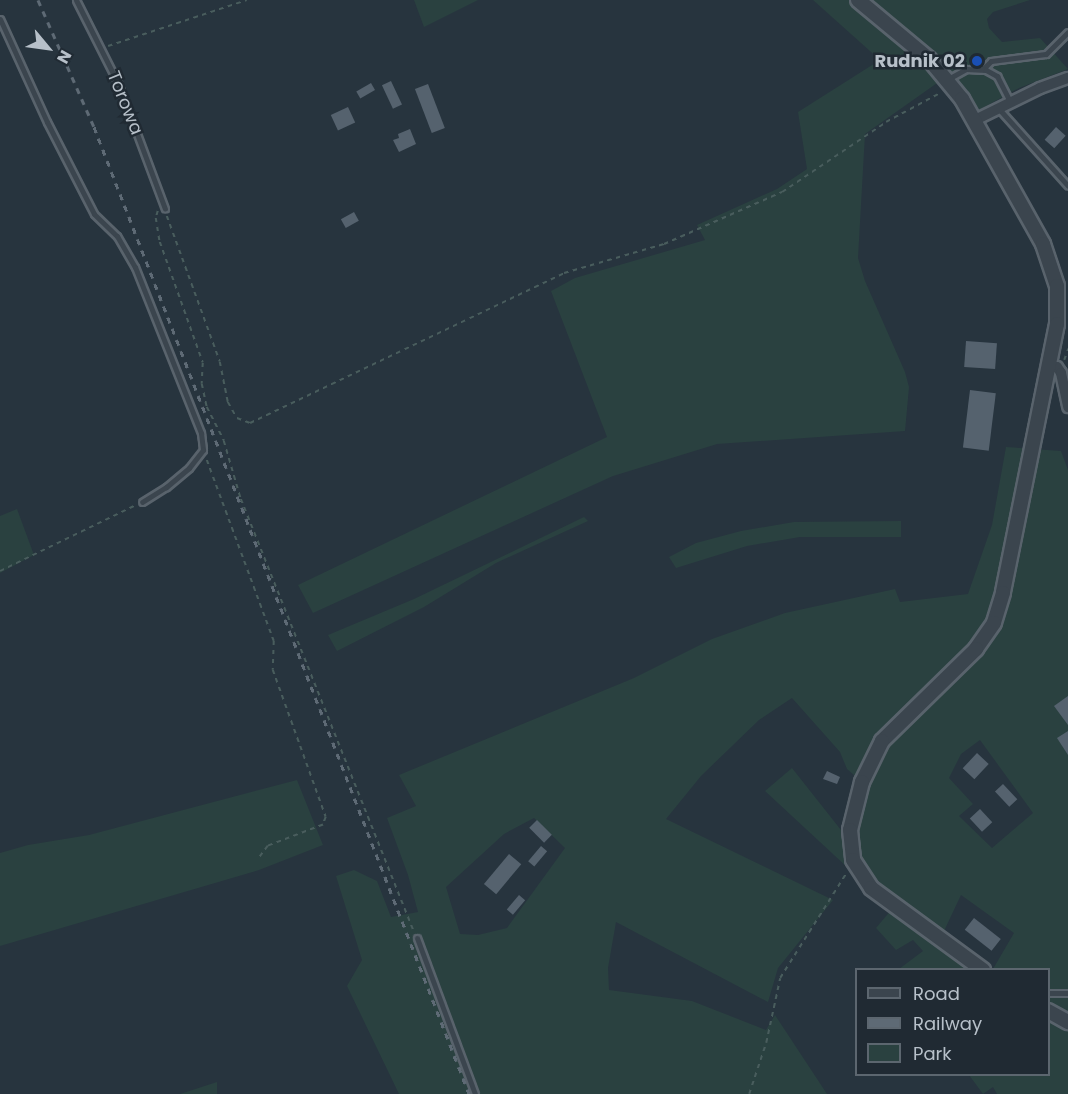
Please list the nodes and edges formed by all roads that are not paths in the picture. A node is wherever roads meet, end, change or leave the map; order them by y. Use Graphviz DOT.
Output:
graph roads {
  1 [pos="76,0"];
  2 [pos="858,0"];
  3 [pos="0,19"];
  4 [pos="1068,32"];
  5 [pos="983,69"];
  6 [pos="1068,78"];
  7 [pos="950,83"];
  8 [pos="1010,102"];
  9 [pos="998,108"];
  10 [pos="975,120"];
  11 [pos="1068,186"];
  12 [pos="165,209"];
  13 [pos="1048,365"];
  14 [pos="1068,408"];
  15 [pos="142,502"];
  16 [pos="417,938"];
  17 [pos="982,968"];
  18 [pos="1050,993"];
  19 [pos="1068,993"];
  20 [pos="1050,1012"];
  21 [pos="1068,1022"];
  22 [pos="474,1094"];
  1 -- 12 [label="lane, Torowa"];
  2 -- 7 [label="street"];
  3 -- 15 [label="lane"];
  4 -- 5 [label="lane"];
  5 -- 7 [label="lane"];
  5 -- 8 [label="lane"];
  6 -- 8 [label="street"];
  7 -- 10 [label="street"];
  8 -- 9 [label="street"];
  9 -- 10 [label="street"];
  9 -- 11 [label="lane"];
  10 -- 13 [label="street"];
  13 -- 14 [label="street"];
  13 -- 17 [label="street"];
  16 -- 22 [label="lane"];
  18 -- 19 [label="lane"];
  20 -- 21 [label="street"];
}
